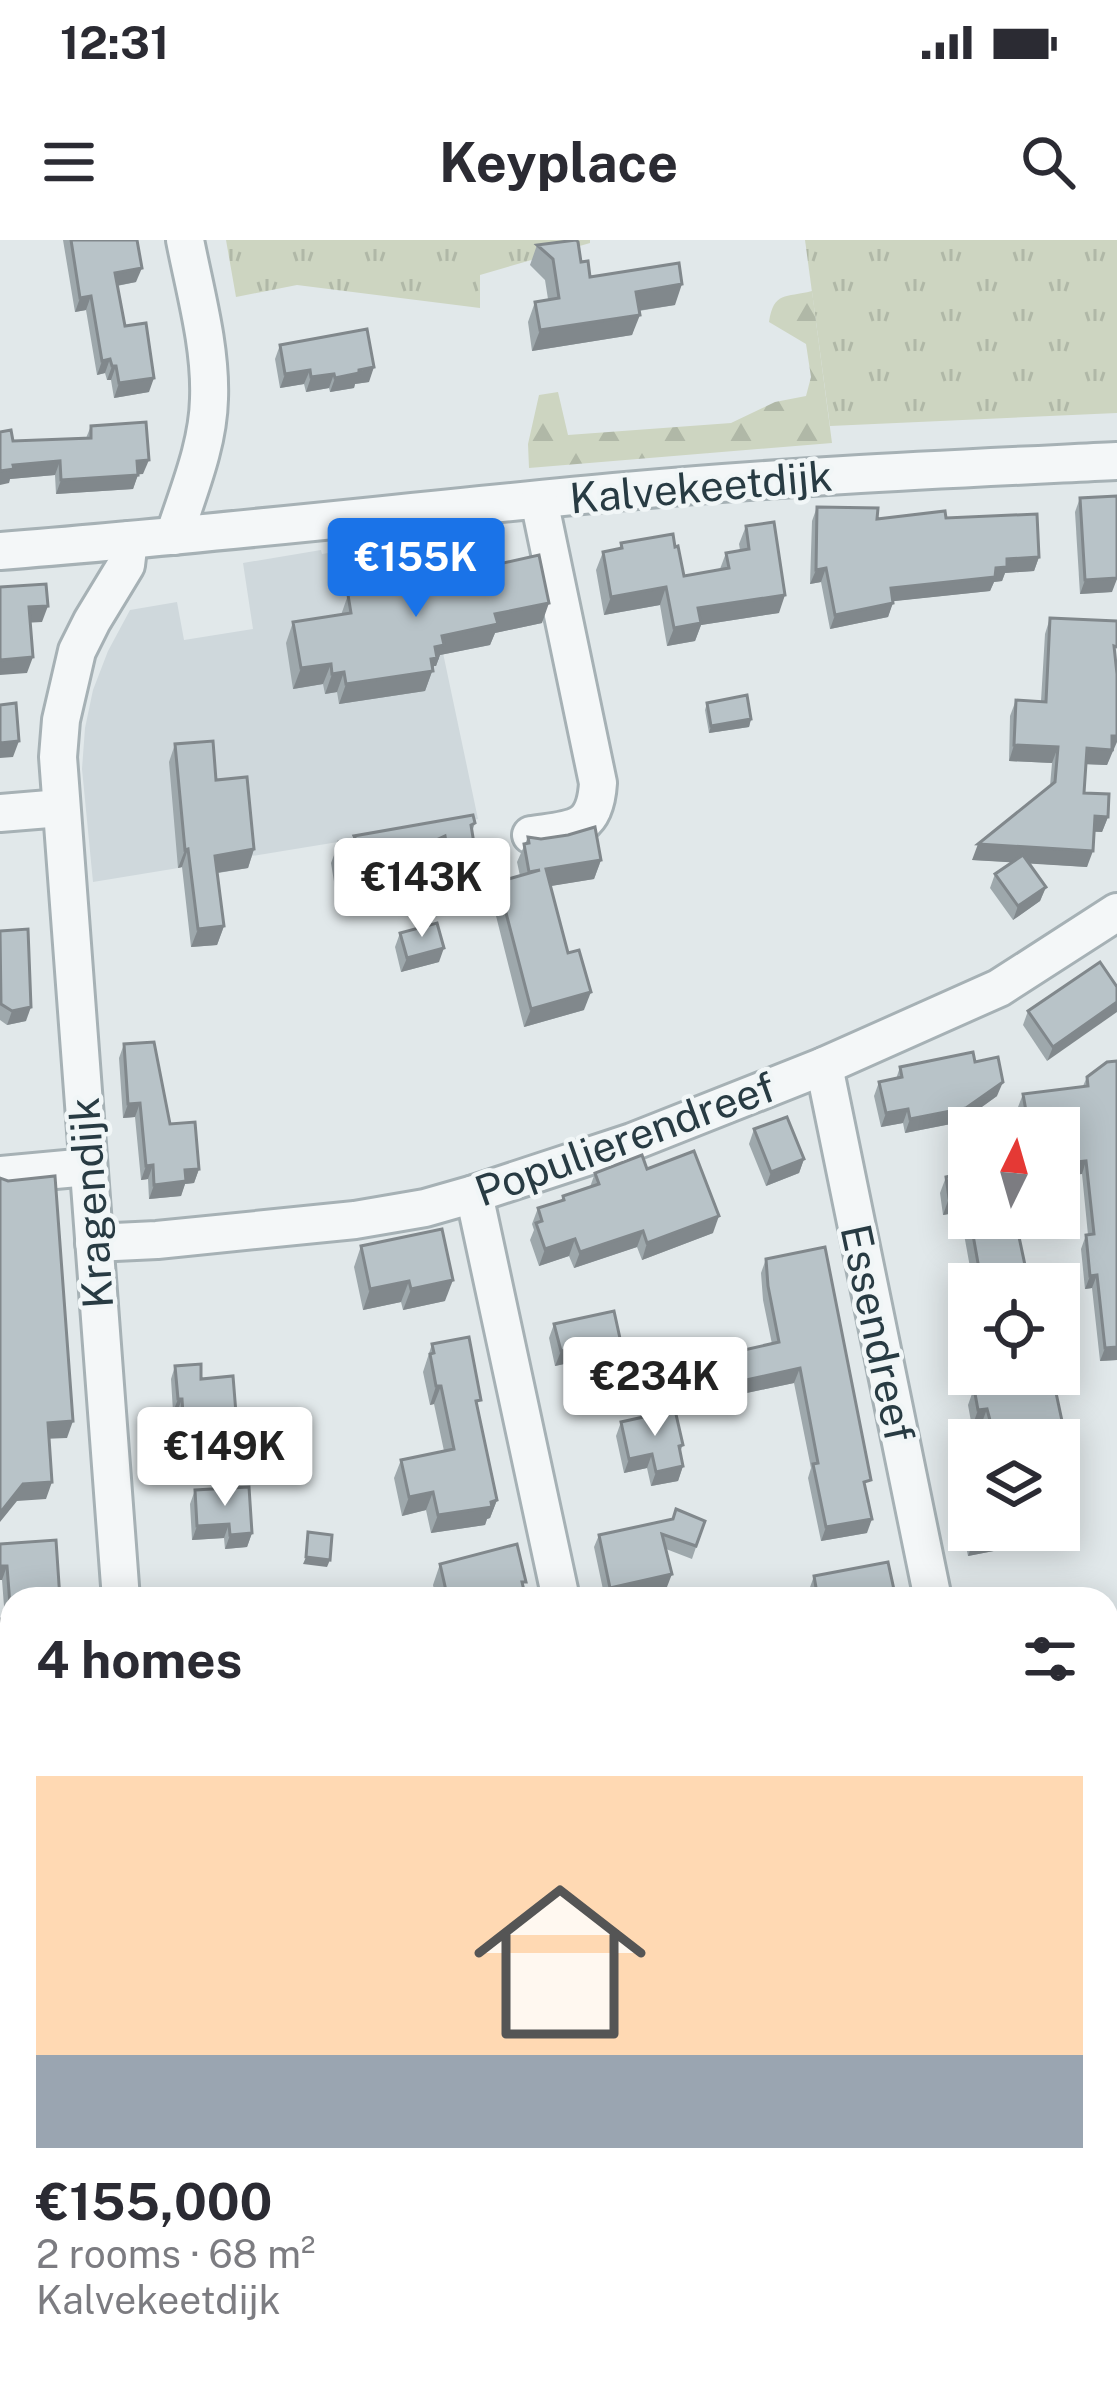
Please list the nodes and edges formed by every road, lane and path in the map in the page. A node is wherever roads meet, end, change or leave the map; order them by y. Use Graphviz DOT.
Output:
graph roads {
  1 [pos="185,240"];
  2 [pos="1117,461"];
  3 [pos="539,500"];
  4 [pos="174,536"];
  5 [pos="129,541"];
  6 [pos="0,551"];
  7 [pos="61,808"];
  8 [pos="0,813"];
  9 [pos="531,836"];
  10 [pos="1117,912"];
  11 [pos="824,1066"];
  12 [pos="88,1167"];
  13 [pos="0,1175"];
  14 [pos="474,1194"];
  15 [pos="94,1243"];
  16 [pos="120,1587"];
  17 [pos="558,1587"];
  18 [pos="931,1587"];
  1 -- 4 [label="street"];
  2 -- 3 [label="street, Kalvekeetdijk"];
  3 -- 4 [label="street, Kalvekeetdijk"];
  3 -- 9 [label="street"];
  4 -- 5 [label="street, Kalvekeetdijk"];
  5 -- 6 [label="street, Kalvekeetdijk"];
  5 -- 7 [label="street, Kragendijk"];
  7 -- 8 [label="street"];
  7 -- 12 [label="street, Kragendijk"];
  10 -- 11 [label="street, Populierendreef"];
  11 -- 14 [label="street, Populierendreef"];
  11 -- 18 [label="street, Essendreef"];
  12 -- 13 [label="street"];
  12 -- 15 [label="street, Kragendijk"];
  14 -- 15 [label="street, Populierendreef"];
  14 -- 17 [label="street"];
  15 -- 16 [label="street, Kragendijk"];
}
